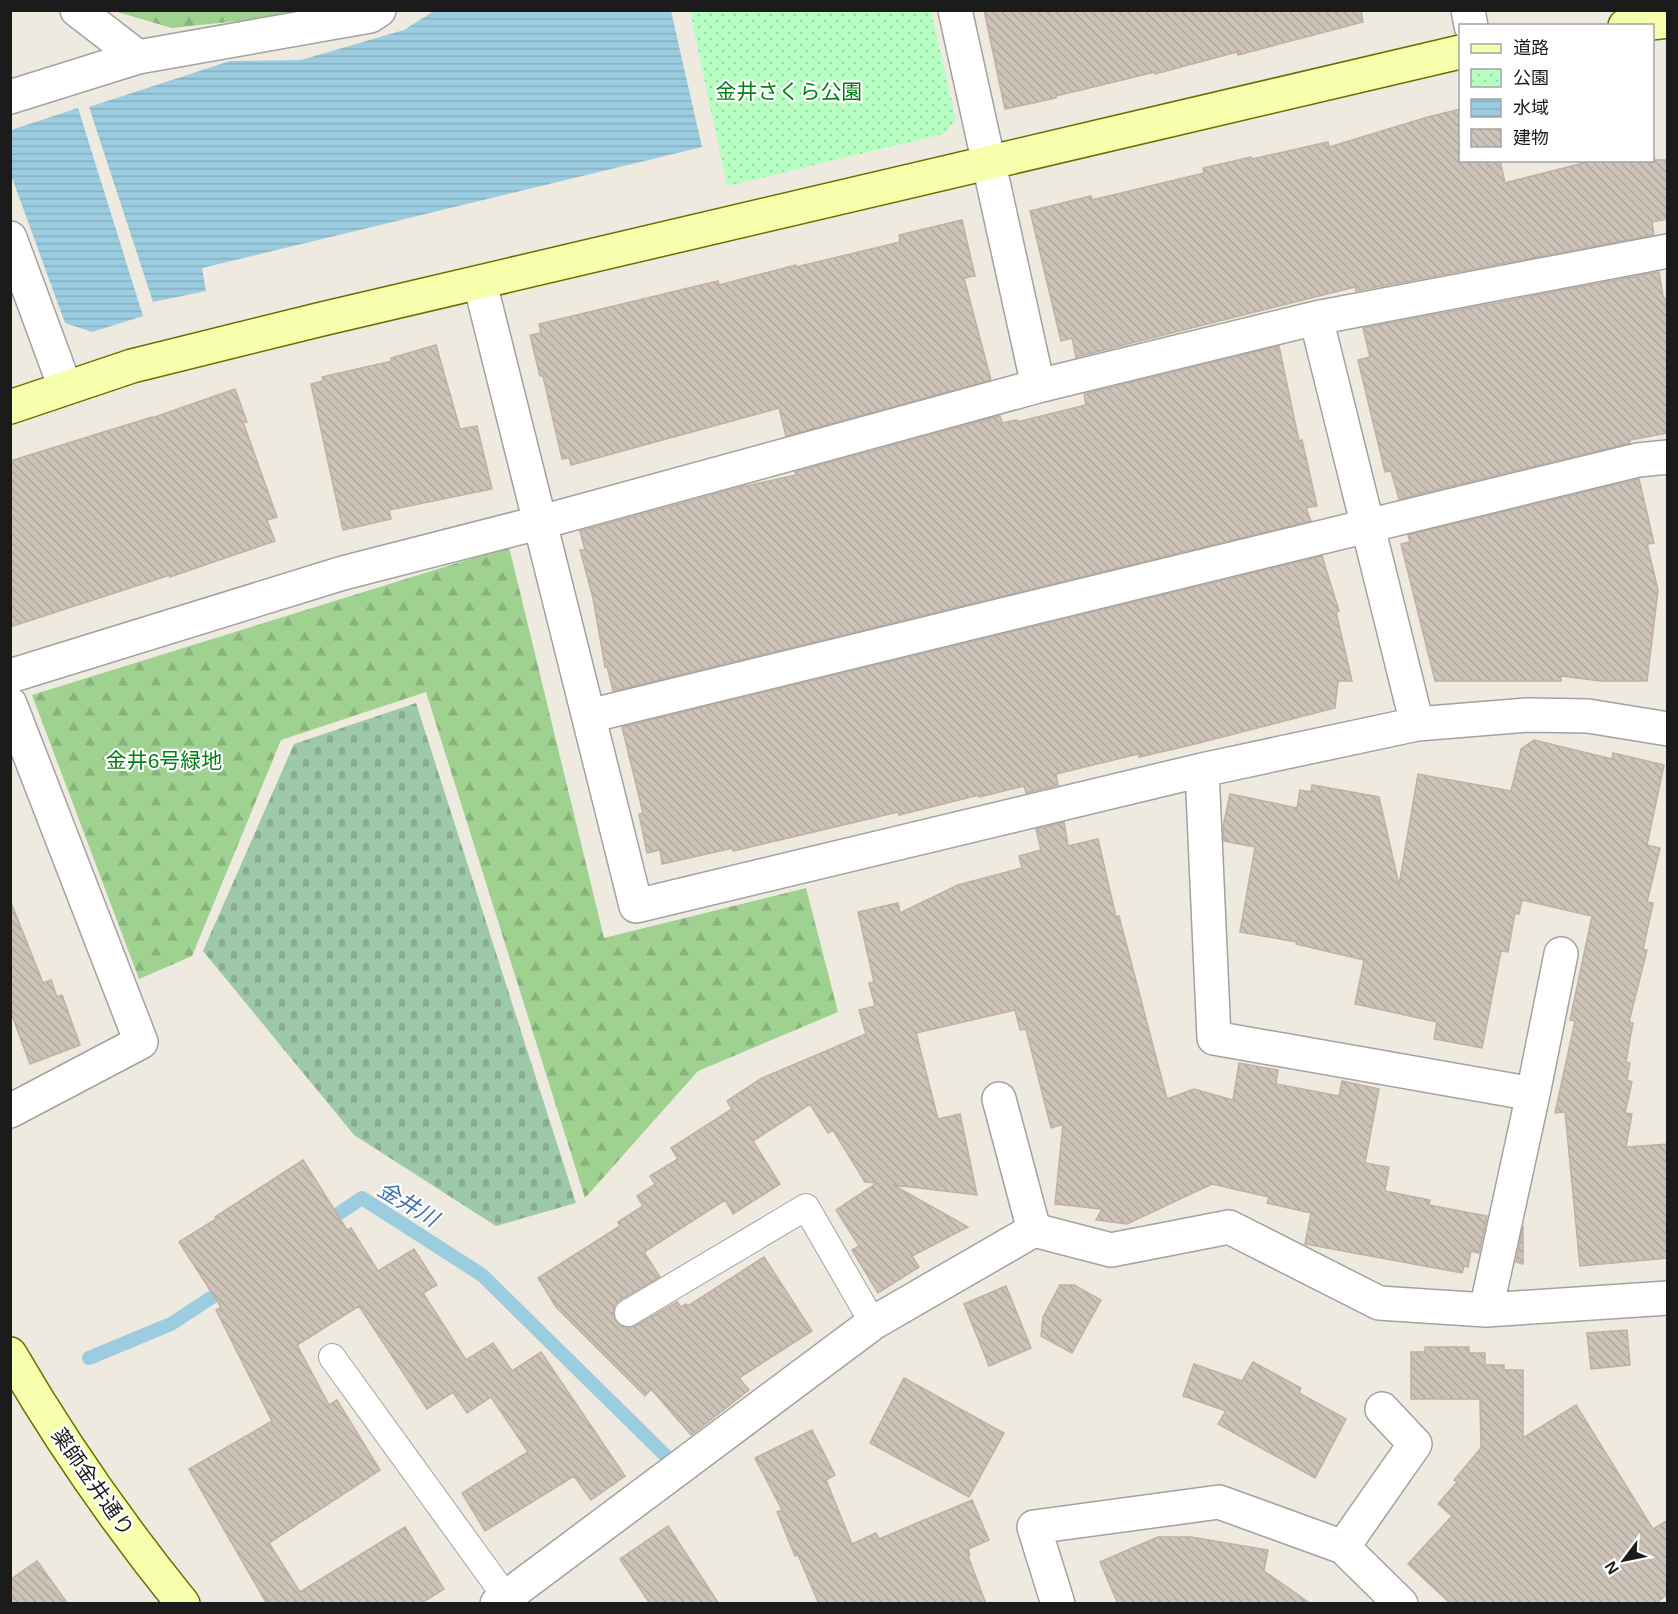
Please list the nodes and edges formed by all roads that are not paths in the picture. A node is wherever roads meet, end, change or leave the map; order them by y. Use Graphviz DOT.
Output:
graph roads {
  1 [pos="77,10"];
  2 [pos="379,10"];
  3 [pos="955,10"];
  4 [pos="1668,21"];
  5 [pos="1642,24"];
  6 [pos="1459,52"];
  7 [pos="138,57"];
  8 [pos="10,97"];
  9 [pos="989,163"];
  10 [pos="10,238"];
  11 [pos="1668,251"];
  12 [pos="480,283"];
  13 [pos="1316,318"];
  14 [pos="1038,386"];
  15 [pos="65,387"];
  16 [pos="10,407"];
  17 [pos="1668,457"];
  18 [pos="538,523"];
  19 [pos="1367,525"];
  20 [pos="10,676"];
  21 [pos="10,704"];
  22 [pos="589,716"];
  23 [pos="1417,724"];
  24 [pos="1668,729"];
  25 [pos="1202,770"];
  26 [pos="1561,954"];
  27 [pos="1533,1094"];
  28 [pos="999,1100"];
  29 [pos="10,1111"];
  30 [pos="1034,1230"];
  31 [pos="1668,1298"];
  32 [pos="1486,1310"];
  33 [pos="628,1313"];
  34 [pos="873,1323"];
  35 [pos="10,1354"];
  36 [pos="332,1357"];
  37 [pos="1382,1409"];
  38 [pos="1343,1547"];
  39 [pos="502,1600"];
  40 [pos="183,1604"];
  41 [pos="1058,1604"];
  42 [pos="1401,1604"];
  1 -- 7 [label="street"];
  2 -- 7 [label="street"];
  3 -- 9 [label="street"];
  4 -- 5 [label="street"];
  6 -- 9 [label="street"];
  7 -- 8 [label="street"];
  9 -- 12 [label="street"];
  9 -- 14 [label="street"];
  10 -- 15 [label="street"];
  11 -- 13 [label="street"];
  12 -- 15 [label="street"];
  12 -- 18 [label="street"];
  13 -- 14 [label="street"];
  13 -- 19 [label="street"];
  14 -- 18 [label="street"];
  15 -- 16 [label="street"];
  17 -- 19 [label="street"];
  18 -- 20 [label="street"];
  18 -- 22 [label="street"];
  19 -- 22 [label="street"];
  19 -- 23 [label="street"];
  21 -- 29 [label="street"];
  22 -- 25 [label="street"];
  23 -- 24 [label="street"];
  23 -- 25 [label="street"];
  25 -- 27 [label="street"];
  26 -- 27 [label="street"];
  27 -- 32 [label="street"];
  28 -- 30 [label="street"];
  30 -- 32 [label="street"];
  30 -- 34 [label="street"];
  31 -- 32 [label="street"];
  33 -- 34 [label="lane"];
  34 -- 39 [label="street"];
  35 -- 40 [label="street, 薬師金井通り"];
  36 -- 39 [label="lane"];
  37 -- 38 [label="street"];
  38 -- 41 [label="street"];
  38 -- 42 [label="street"];
}
